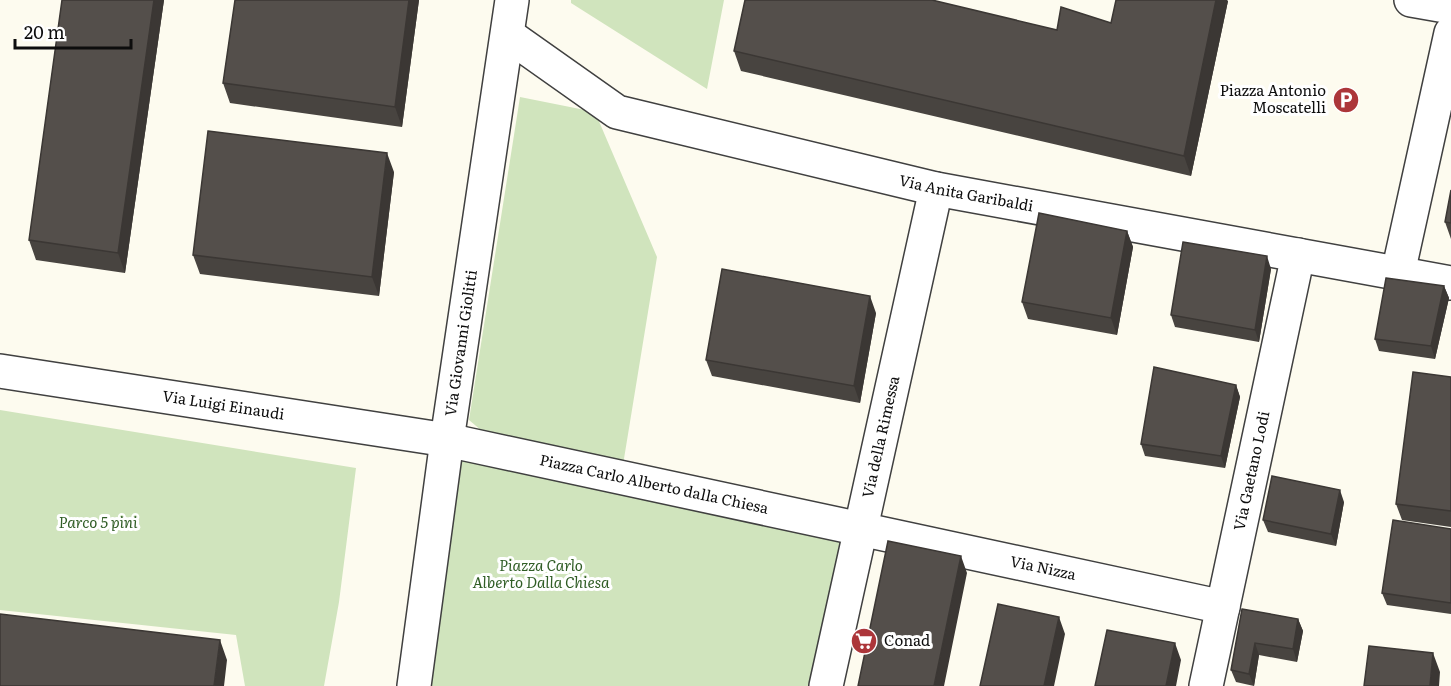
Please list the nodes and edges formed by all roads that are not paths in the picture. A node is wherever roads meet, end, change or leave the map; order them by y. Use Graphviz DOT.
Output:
graph roads {
  1 [pos="512,0"];
  2 [pos="1411,0"];
  3 [pos="1451,7"];
  4 [pos="1451,33"];
  5 [pos="508,35"];
  6 [pos="936,189"];
  7 [pos="1298,255"];
  8 [pos="1398,273"];
  9 [pos="1451,283"];
  10 [pos="0,371"];
  11 [pos="447,440"];
  12 [pos="862,530"];
  13 [pos="1223,607"];
  14 [pos="414,686"];
  15 [pos="826,686"];
  16 [pos="1206,686"];
  1 -- 5 [label="street, Via Giovanni Giolitti"];
  2 -- 3 [label="street"];
  4 -- 8 [label="street"];
  5 -- 6 [label="street, Via Anita Garibaldi"];
  5 -- 11 [label="street, Via Giovanni Giolitti"];
  6 -- 7 [label="street, Via Anita Garibaldi"];
  6 -- 12 [label="street, Via della Rimessa"];
  7 -- 8 [label="street, Via Anita Garibaldi"];
  7 -- 13 [label="street, Via Gaetano Lodi"];
  8 -- 9 [label="street, Via Anita Garibaldi"];
  10 -- 11 [label="street, Via Luigi Einaudi"];
  11 -- 12 [label="street, Piazza Carlo Alberto dalla Chiesa"];
  11 -- 14 [label="street, Via Giovanni Giolitti"];
  12 -- 13 [label="street, Via Nizza"];
  12 -- 15 [label="street, Via della Rimessa"];
  13 -- 16 [label="street, Via Gaetano Lodi"];
}
